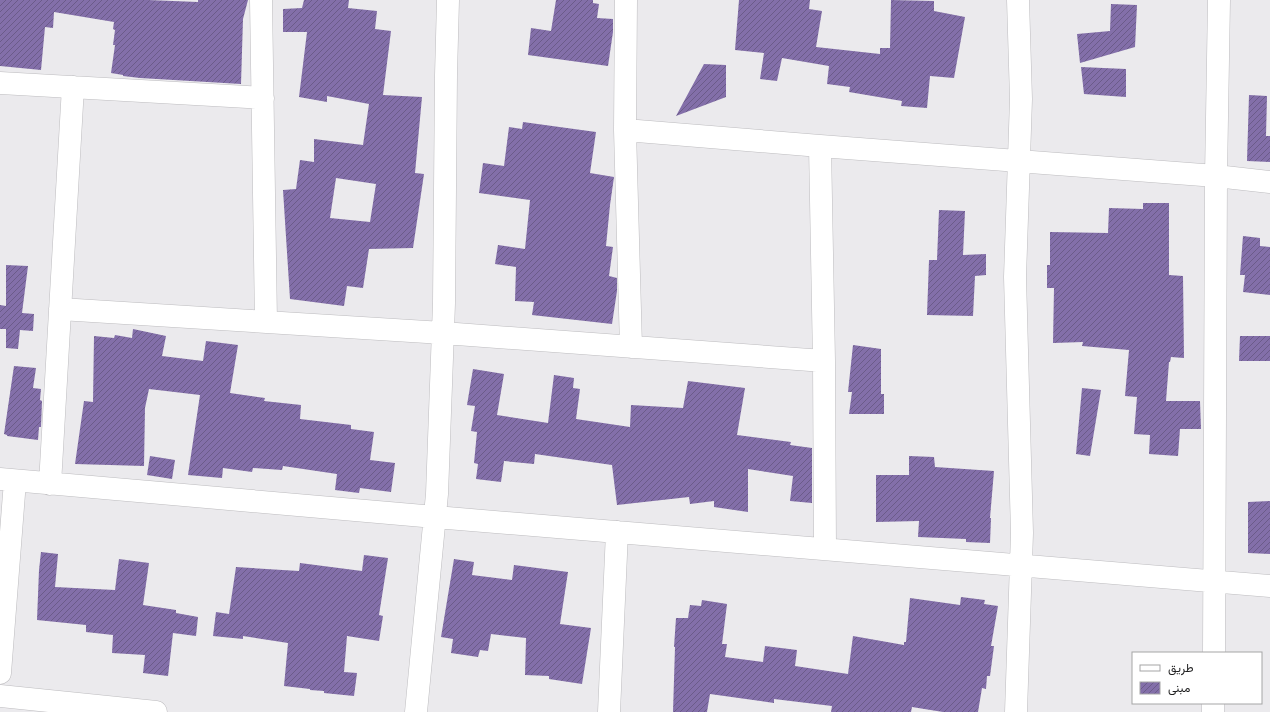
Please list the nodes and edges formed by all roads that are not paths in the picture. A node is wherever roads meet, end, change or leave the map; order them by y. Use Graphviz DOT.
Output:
graph roads {
  1 [pos="261,0"];
  2 [pos="448,0"];
  3 [pos="626,0"];
  4 [pos="1018,0"];
  5 [pos="1219,0"];
  6 [pos="0,83"];
  7 [pos="73,87"];
  8 [pos="263,98"];
  9 [pos="625,130"];
  10 [pos="820,146"];
  11 [pos="1019,161"];
  12 [pos="1216,176"];
  13 [pos="1270,182"];
  14 [pos="60,309"];
  15 [pos="266,322"];
  16 [pos="443,333"];
  17 [pos="631,347"];
  18 [pos="824,361"];
  19 [pos="7,480"];
  20 [pos="50,484"];
  21 [pos="435,517"];
  22 [pos="617,532"];
  23 [pos="825,549"];
  24 [pos="1020,566"];
  25 [pos="1214,581"];
  26 [pos="1270,586"];
  27 [pos="1214,652"];
  28 [pos="0,673"];
  29 [pos="0,696"];
  30 [pos="156,712"];
  31 [pos="416,712"];
  32 [pos="609,712"];
  33 [pos="1016,712"];
  1 -- 8 [label="street"];
  2 -- 16 [label="street"];
  3 -- 9 [label="street"];
  4 -- 11 [label="street"];
  5 -- 12 [label="street"];
  6 -- 7 [label="street"];
  7 -- 8 [label="street"];
  7 -- 14 [label="street"];
  8 -- 15 [label="street"];
  9 -- 10 [label="street"];
  9 -- 17 [label="street"];
  10 -- 11 [label="street"];
  10 -- 18 [label="street"];
  11 -- 12 [label="street"];
  11 -- 24 [label="street"];
  12 -- 13 [label="street"];
  12 -- 25 [label="street"];
  14 -- 15 [label="street"];
  14 -- 20 [label="street"];
  15 -- 16 [label="street"];
  16 -- 17 [label="street"];
  16 -- 21 [label="street"];
  17 -- 18 [label="street"];
  18 -- 23 [label="street"];
  19 -- 20 [label="street"];
  19 -- 28 [label="street"];
  20 -- 21 [label="street"];
  21 -- 22 [label="street"];
  21 -- 31 [label="street"];
  22 -- 23 [label="street"];
  22 -- 32 [label="street"];
  23 -- 24 [label="street"];
  24 -- 25 [label="street"];
  24 -- 33 [label="street"];
  25 -- 26 [label="street"];
  25 -- 27 [label="street"];
  29 -- 30 [label="street"];
}
